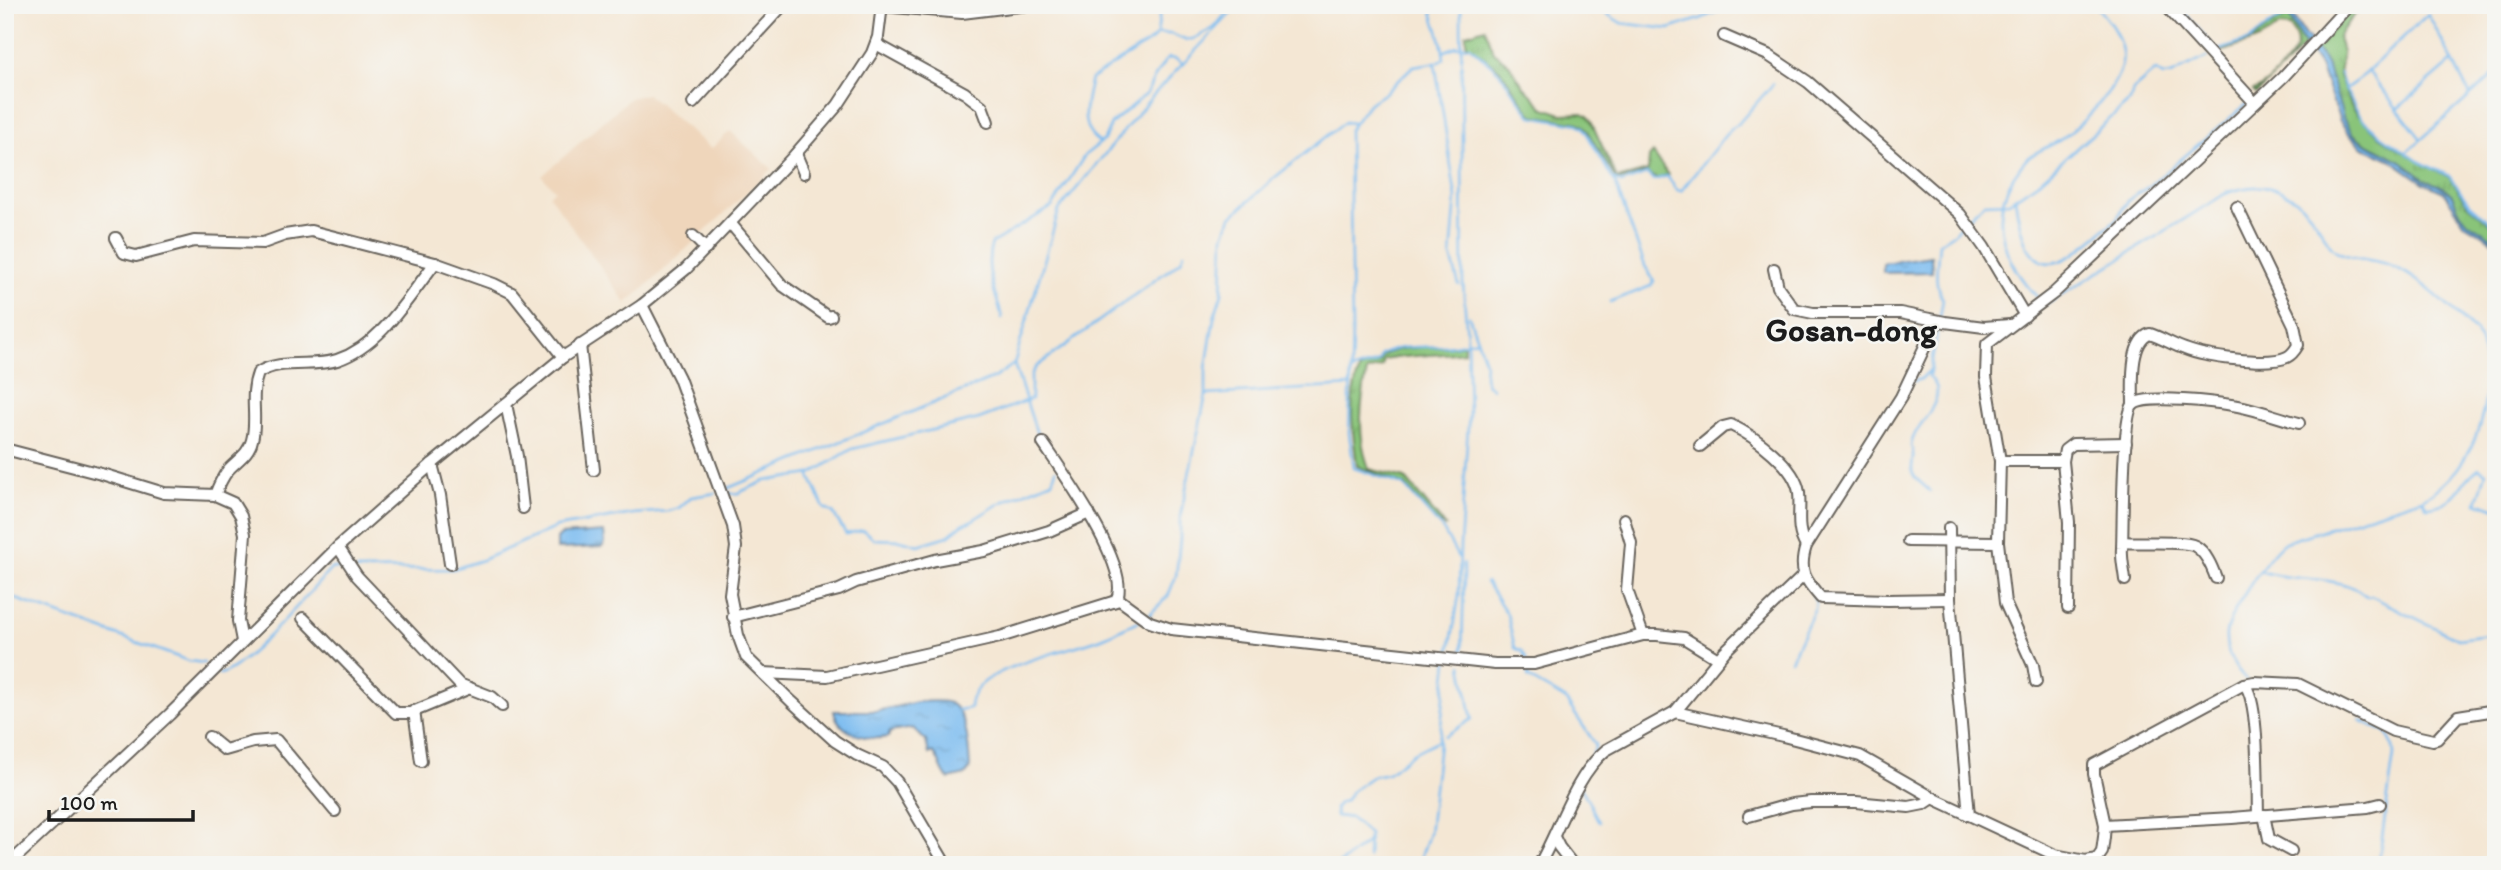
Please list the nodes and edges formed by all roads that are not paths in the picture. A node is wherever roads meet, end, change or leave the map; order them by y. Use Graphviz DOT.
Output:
graph roads {
  1 [pos="783,5"];
  2 [pos="1027,5"];
  3 [pos="2165,5"];
  4 [pos="2348,5"];
  5 [pos="882,6"];
  6 [pos="1724,36"];
  7 [pos="876,44"];
  8 [pos="693,103"];
  9 [pos="2255,103"];
  10 [pos="988,121"];
  11 [pos="796,154"];
  12 [pos="804,173"];
  13 [pos="2237,207"];
  14 [pos="731,224"];
  15 [pos="693,236"];
  16 [pos="116,238"];
  17 [pos="706,249"];
  18 [pos="435,263"];
  19 [pos="1774,269"];
  20 [pos="642,305"];
  21 [pos="831,316"];
  22 [pos="2025,316"];
  23 [pos="1937,321"];
  24 [pos="2010,325"];
  25 [pos="580,345"];
  26 [pos="564,357"];
  27 [pos="506,404"];
  28 [pos="2133,405"];
  29 [pos="2300,423"];
  30 [pos="1043,443"];
  31 [pos="2126,443"];
  32 [pos="1700,446"];
  33 [pos="5,449"];
  34 [pos="2000,461"];
  35 [pos="2063,461"];
  36 [pos="432,464"];
  37 [pos="594,470"];
  38 [pos="215,495"];
  39 [pos="523,508"];
  40 [pos="1089,513"];
  41 [pos="1624,519"];
  42 [pos="1949,528"];
  43 [pos="1908,541"];
  44 [pos="1949,542"];
  45 [pos="1998,542"];
  46 [pos="2123,542"];
  47 [pos="1806,546"];
  48 [pos="338,547"];
  49 [pos="450,564"];
  50 [pos="1804,575"];
  51 [pos="2216,578"];
  52 [pos="2126,580"];
  53 [pos="1118,598"];
  54 [pos="1950,599"];
  55 [pos="2068,608"];
  56 [pos="733,617"];
  57 [pos="303,618"];
  58 [pos="1643,635"];
  59 [pos="242,641"];
  60 [pos="1718,659"];
  61 [pos="763,673"];
  62 [pos="2036,682"];
  63 [pos="2244,684"];
  64 [pos="470,688"];
  65 [pos="502,706"];
  66 [pos="2496,710"];
  67 [pos="414,711"];
  68 [pos="1675,712"];
  69 [pos="209,737"];
  70 [pos="421,761"];
  71 [pos="1934,798"];
  72 [pos="2380,804"];
  73 [pos="335,811"];
  74 [pos="1969,815"];
  75 [pos="2261,815"];
  76 [pos="1749,816"];
  77 [pos="2105,825"];
  78 [pos="1554,837"];
  79 [pos="2291,851"];
  80 [pos="8,865"];
  81 [pos="946,865"];
  82 [pos="1539,865"];
  83 [pos="1573,865"];
  1 -- 8 [label="street"];
  2 -- 5 [label="street"];
  3 -- 9 [label="street"];
  4 -- 9 [label="street"];
  5 -- 7 [label="street"];
  6 -- 22 [label="street"];
  7 -- 10 [label="street"];
  7 -- 11 [label="street"];
  9 -- 22 [label="street"];
  11 -- 12 [label="street"];
  11 -- 14 [label="street"];
  13 -- 28 [label="street"];
  14 -- 17 [label="street"];
  14 -- 21 [label="street"];
  15 -- 17 [label="street"];
  16 -- 18 [label="street"];
  17 -- 20 [label="street"];
  18 -- 26 [label="street"];
  18 -- 38 [label="street"];
  19 -- 23 [label="street"];
  20 -- 25 [label="street"];
  20 -- 56 [label="street"];
  22 -- 24 [label="street"];
  23 -- 24 [label="street"];
  23 -- 47 [label="street"];
  24 -- 34 [label="street"];
  25 -- 26 [label="street"];
  25 -- 37 [label="street"];
  26 -- 27 [label="street"];
  27 -- 36 [label="street"];
  27 -- 39 [label="street"];
  28 -- 29 [label="street"];
  28 -- 31 [label="street"];
  30 -- 40 [label="street"];
  31 -- 35 [label="street"];
  31 -- 46 [label="street"];
  32 -- 47 [label="street"];
  33 -- 38 [label="street"];
  34 -- 35 [label="street"];
  34 -- 45 [label="street"];
  35 -- 55 [label="street"];
  36 -- 48 [label="street"];
  36 -- 49 [label="street"];
  38 -- 59 [label="street"];
  40 -- 53 [label="street"];
  40 -- 56 [label="street"];
  41 -- 58 [label="street"];
  42 -- 44 [label="street"];
  43 -- 44 [label="street"];
  44 -- 45 [label="street"];
  44 -- 54 [label="street"];
  45 -- 62 [label="street"];
  46 -- 51 [label="street"];
  46 -- 52 [label="street"];
  47 -- 50 [label="street"];
  48 -- 59 [label="street"];
  48 -- 64 [label="street"];
  50 -- 54 [label="street"];
  50 -- 60 [label="street"];
  53 -- 58 [label="street"];
  53 -- 61 [label="street"];
  54 -- 74 [label="street"];
  56 -- 61 [label="street"];
  57 -- 67 [label="street"];
  58 -- 60 [label="street"];
  59 -- 80 [label="street"];
  60 -- 68 [label="street"];
  61 -- 81 [label="street"];
  63 -- 66 [label="street"];
  63 -- 75 [label="street"];
  63 -- 77 [label="street"];
  64 -- 65 [label="street"];
  64 -- 67 [label="street"];
  67 -- 70 [label="street"];
  68 -- 71 [label="street"];
  68 -- 78 [label="street"];
  69 -- 73 [label="street"];
  71 -- 74 [label="street"];
  71 -- 76 [label="street"];
  72 -- 75 [label="street"];
  74 -- 77 [label="street"];
  75 -- 77 [label="street"];
  75 -- 79 [label="street"];
  78 -- 82 [label="street"];
  78 -- 83 [label="street"];
}
